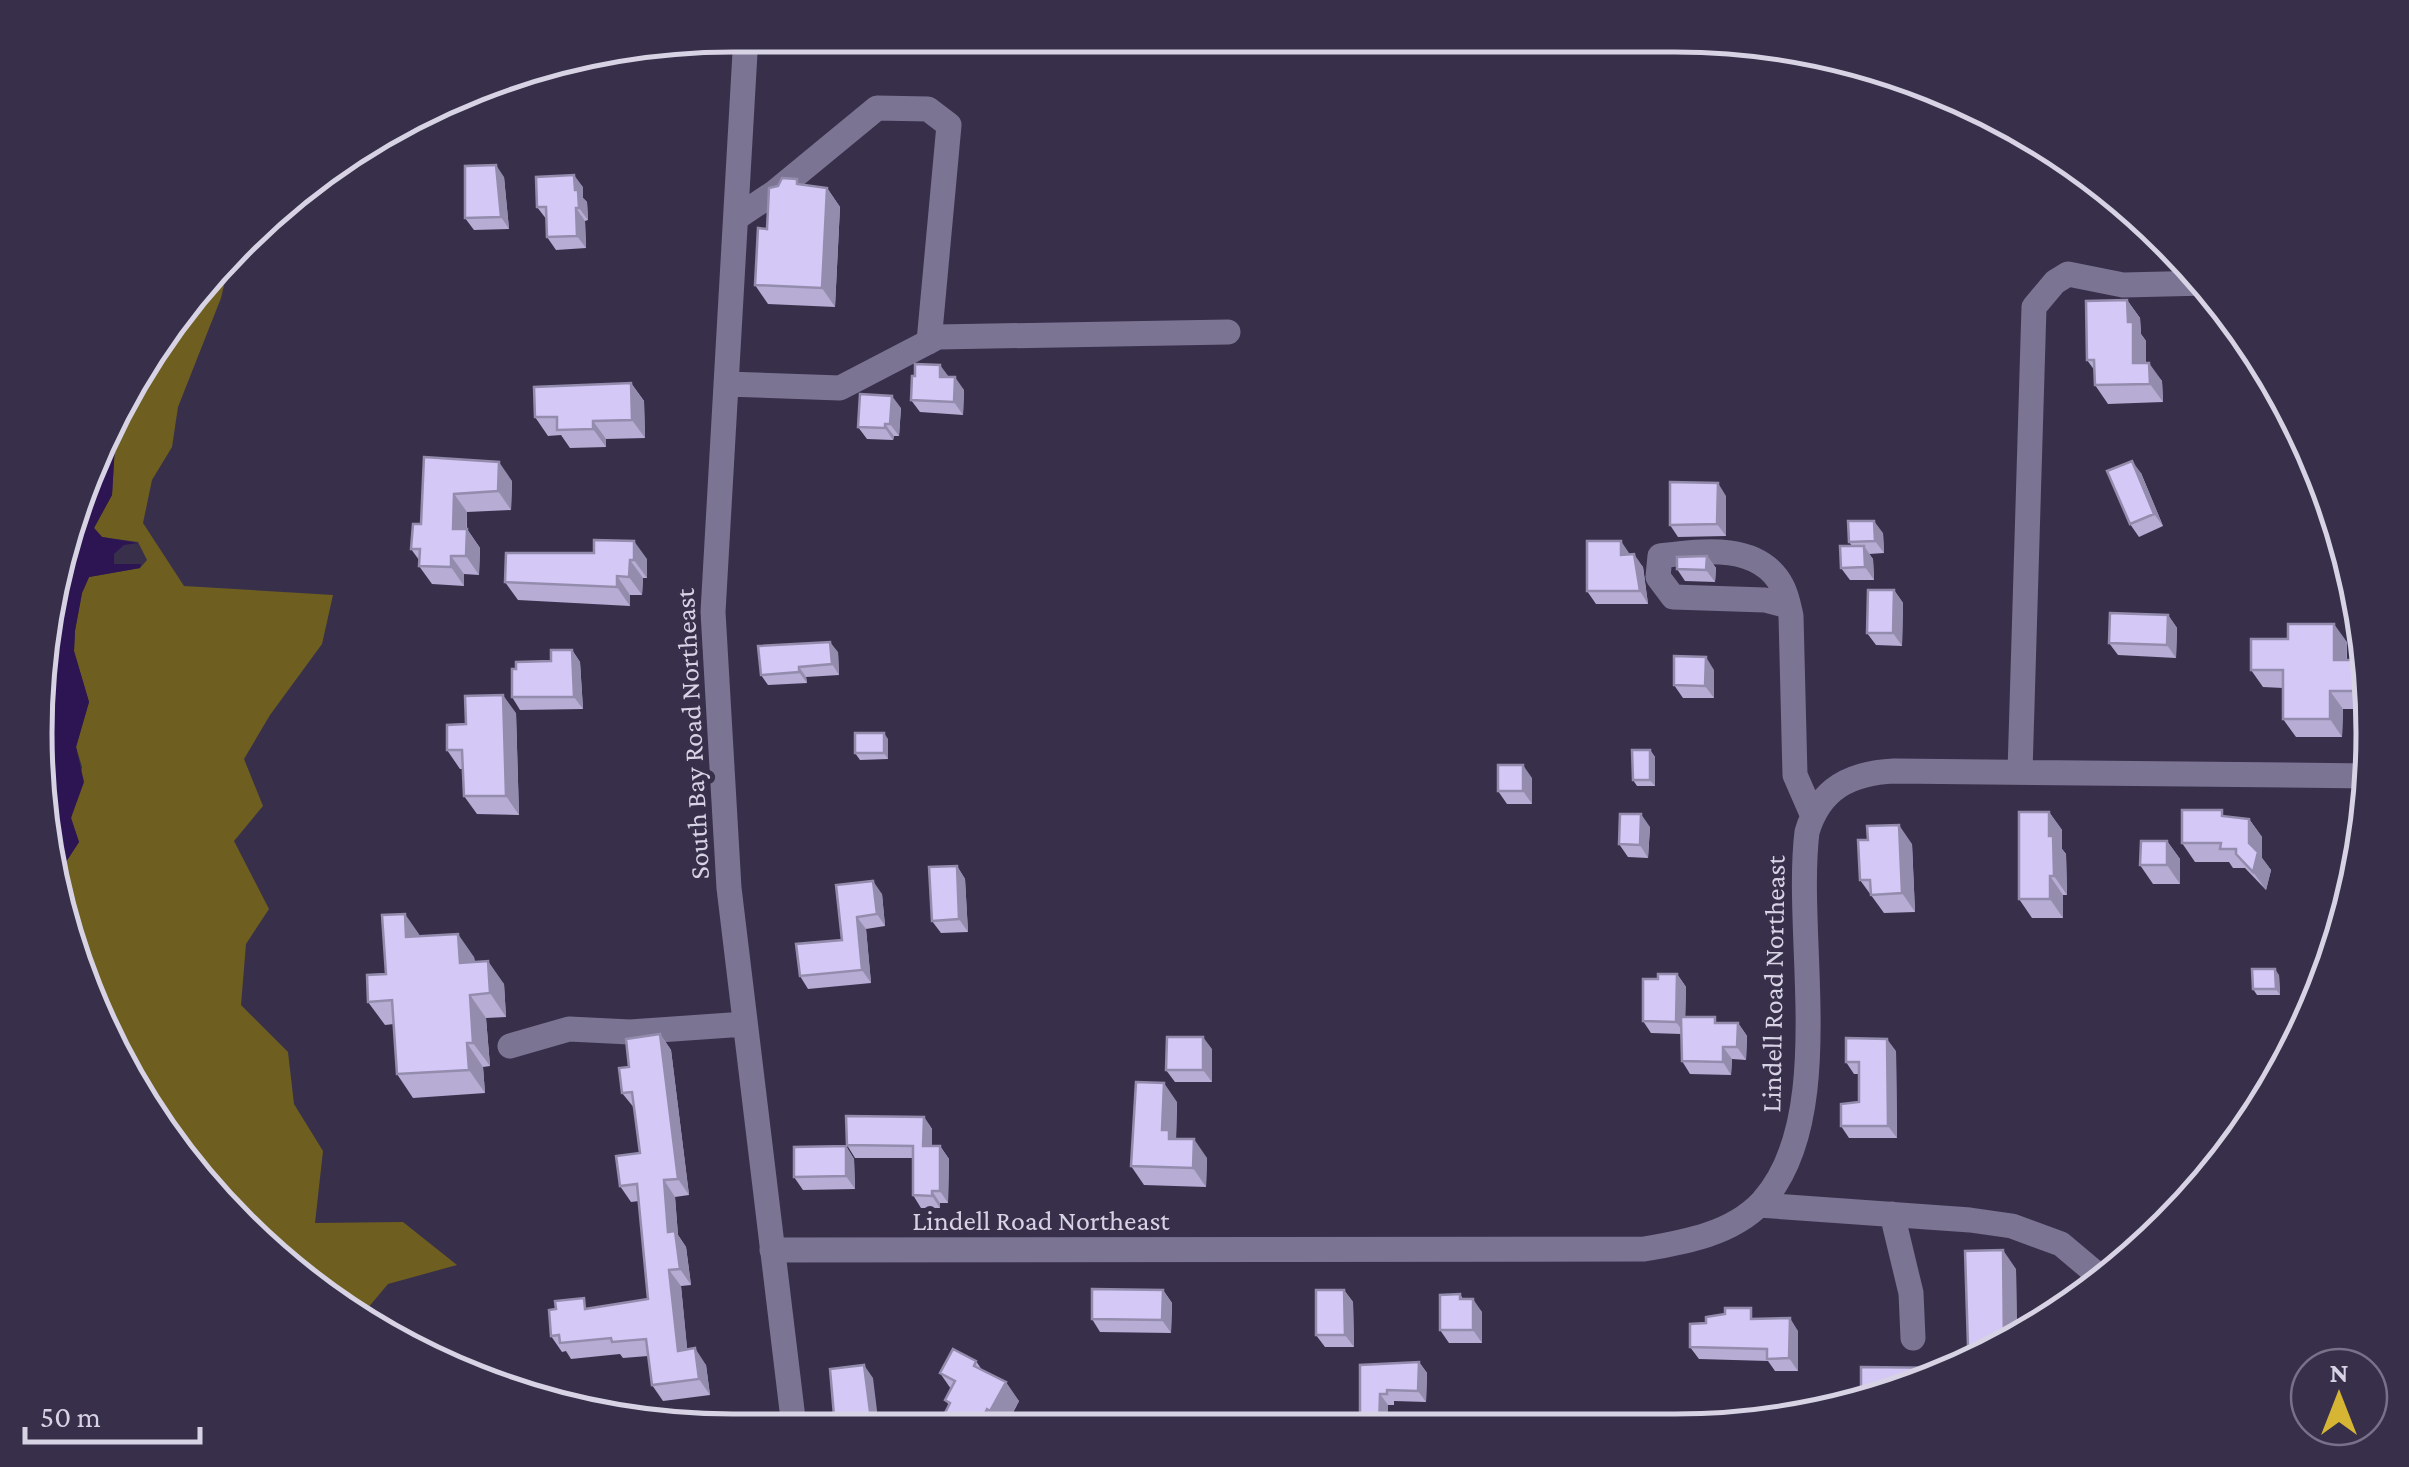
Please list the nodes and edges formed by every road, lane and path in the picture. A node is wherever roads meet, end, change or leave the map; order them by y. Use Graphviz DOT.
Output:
graph roads {
  1 [pos="745,52"];
  2 [pos="736,218"];
  3 [pos="2187,283"];
  4 [pos="1228,332"];
  5 [pos="929,342"];
  6 [pos="726,384"];
  7 [pos="1788,606"];
  8 [pos="2020,772"];
  9 [pos="2355,776"];
  10 [pos="1812,814"];
  11 [pos="745,1024"];
  12 [pos="510,1046"];
  13 [pos="1760,1204"];
  14 [pos="1892,1214"];
  15 [pos="772,1250"];
  16 [pos="2094,1271"];
  17 [pos="1914,1338"];
  18 [pos="792,1414"];
  1 -- 2 [label="street, South Bay Road Northeast"];
  2 -- 5 [label="street"];
  2 -- 6 [label="street, South Bay Road Northeast"];
  3 -- 8 [label="street"];
  4 -- 5 [label="street"];
  5 -- 6 [label="street"];
  6 -- 11 [label="street, South Bay Road Northeast"];
  7 -- 7 [label="street"];
  7 -- 10 [label="street"];
  8 -- 9 [label="street"];
  8 -- 10 [label="street"];
  10 -- 13 [label="street, Lindell Road Northeast"];
  11 -- 12 [label="street"];
  11 -- 15 [label="street, South Bay Road Northeast"];
  13 -- 14 [label="street"];
  13 -- 15 [label="street, Lindell Road Northeast"];
  14 -- 16 [label="street"];
  14 -- 17 [label="street"];
  15 -- 18 [label="street, South Bay Road Northeast"];
}
